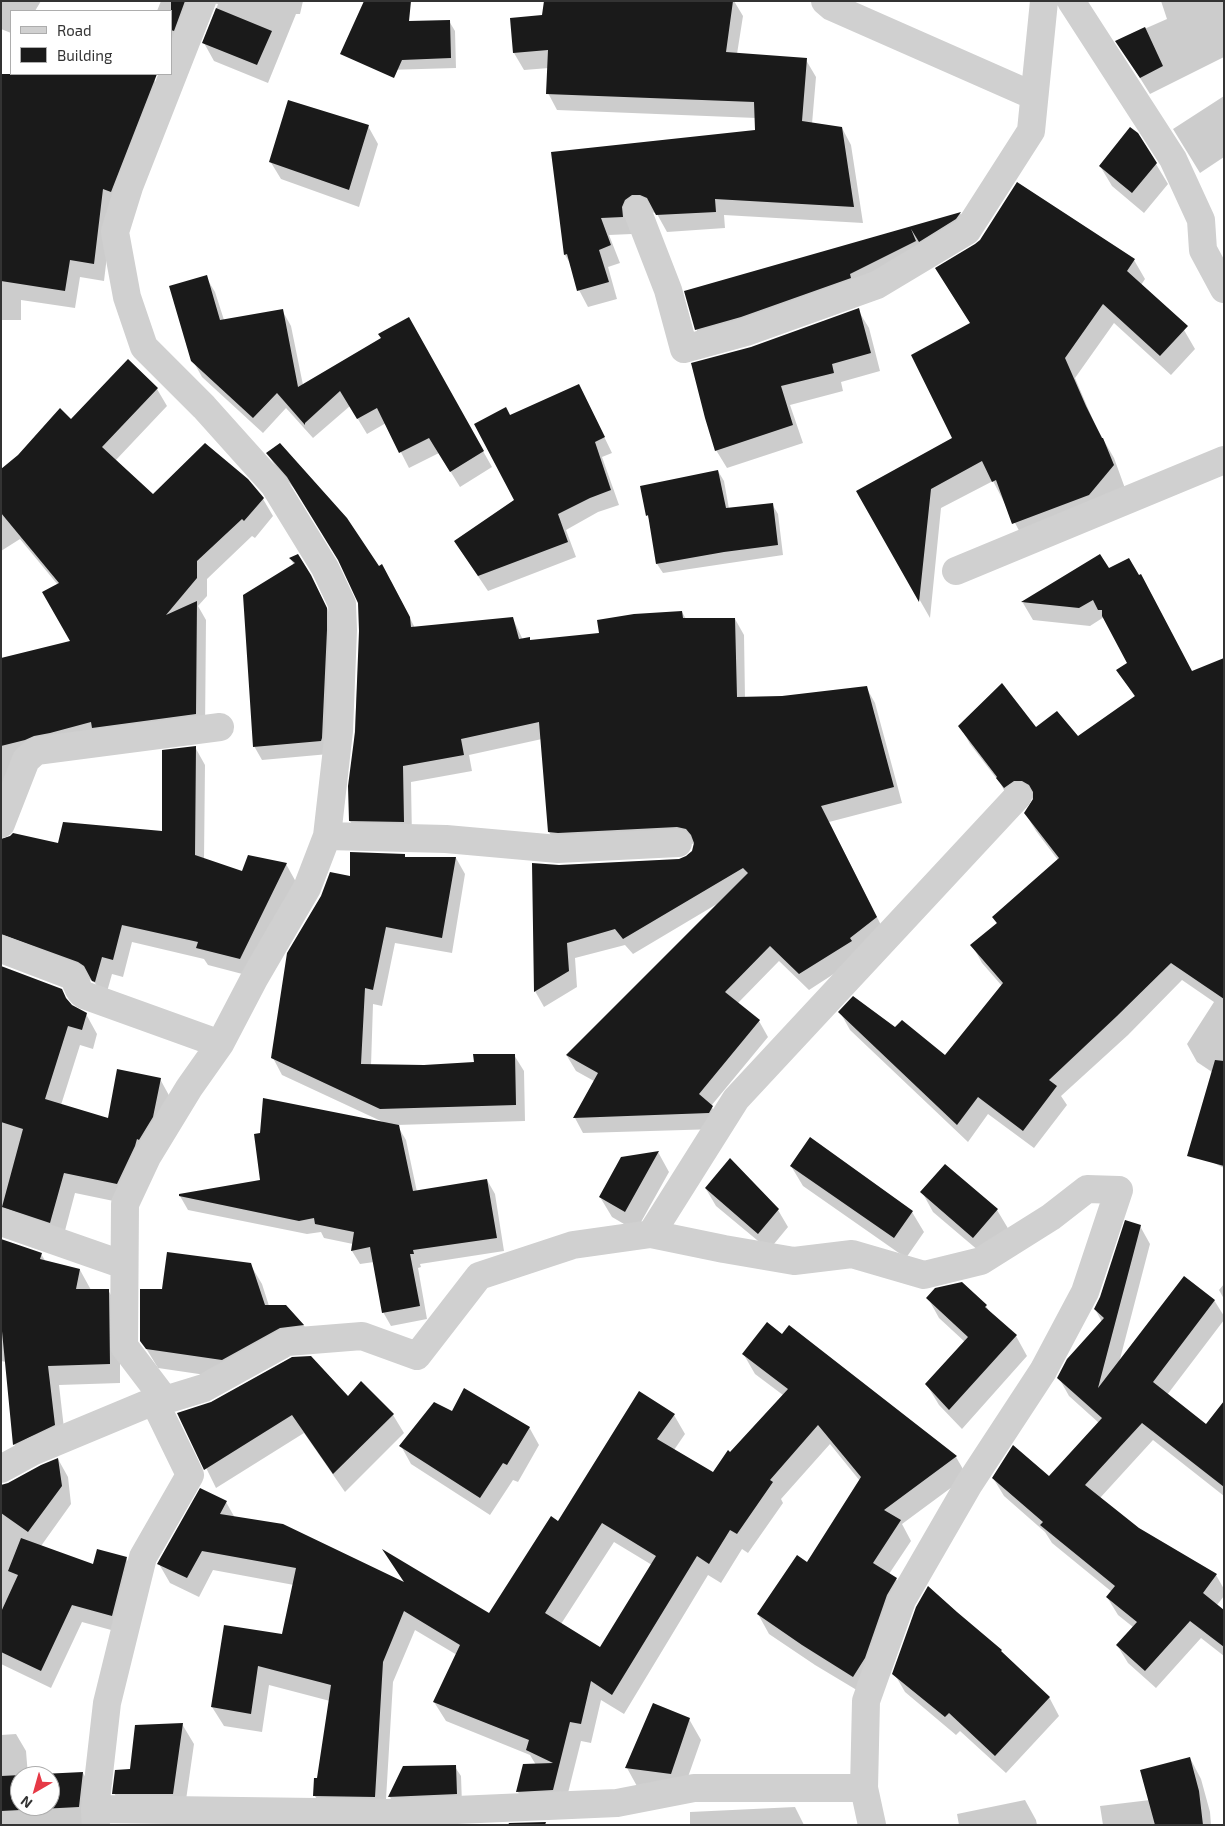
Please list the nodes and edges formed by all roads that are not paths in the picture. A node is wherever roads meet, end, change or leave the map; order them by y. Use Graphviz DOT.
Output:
graph roads {
  1 [pos="202,1"];
  2 [pos="825,1"];
  3 [pos="1044,1"];
  4 [pos="1071,1"];
  5 [pos="1034,96"];
  6 [pos="637,210"];
  7 [pos="1224,289"];
  8 [pos="1224,460"];
  9 [pos="956,571"];
  10 [pos="220,728"];
  11 [pos="1018,796"];
  12 [pos="1,824"];
  13 [pos="327,836"];
  14 [pos="678,843"];
  15 [pos="1,949"];
  16 [pos="220,1044"];
  17 [pos="1,1222"];
  18 [pos="651,1234"];
  19 [pos="124,1264"];
  20 [pos="159,1401"];
  21 [pos="1,1469"];
  22 [pos="864,1788"];
  23 [pos="96,1817"];
  24 [pos="872,1825"];
  1 -- 13 [label="street"];
  2 -- 5 [label="street"];
  3 -- 5 [label="street"];
  4 -- 7 [label="street"];
  5 -- 6 [label="street"];
  8 -- 9 [label="street"];
  10 -- 12 [label="street"];
  11 -- 18 [label="street"];
  13 -- 14 [label="street"];
  13 -- 16 [label="street"];
  15 -- 16 [label="street"];
  16 -- 19 [label="street"];
  17 -- 19 [label="street"];
  18 -- 20 [label="street"];
  18 -- 22 [label="street"];
  19 -- 20 [label="street"];
  20 -- 21 [label="street"];
  20 -- 23 [label="street"];
  22 -- 23 [label="street"];
  22 -- 24 [label="street"];
}
